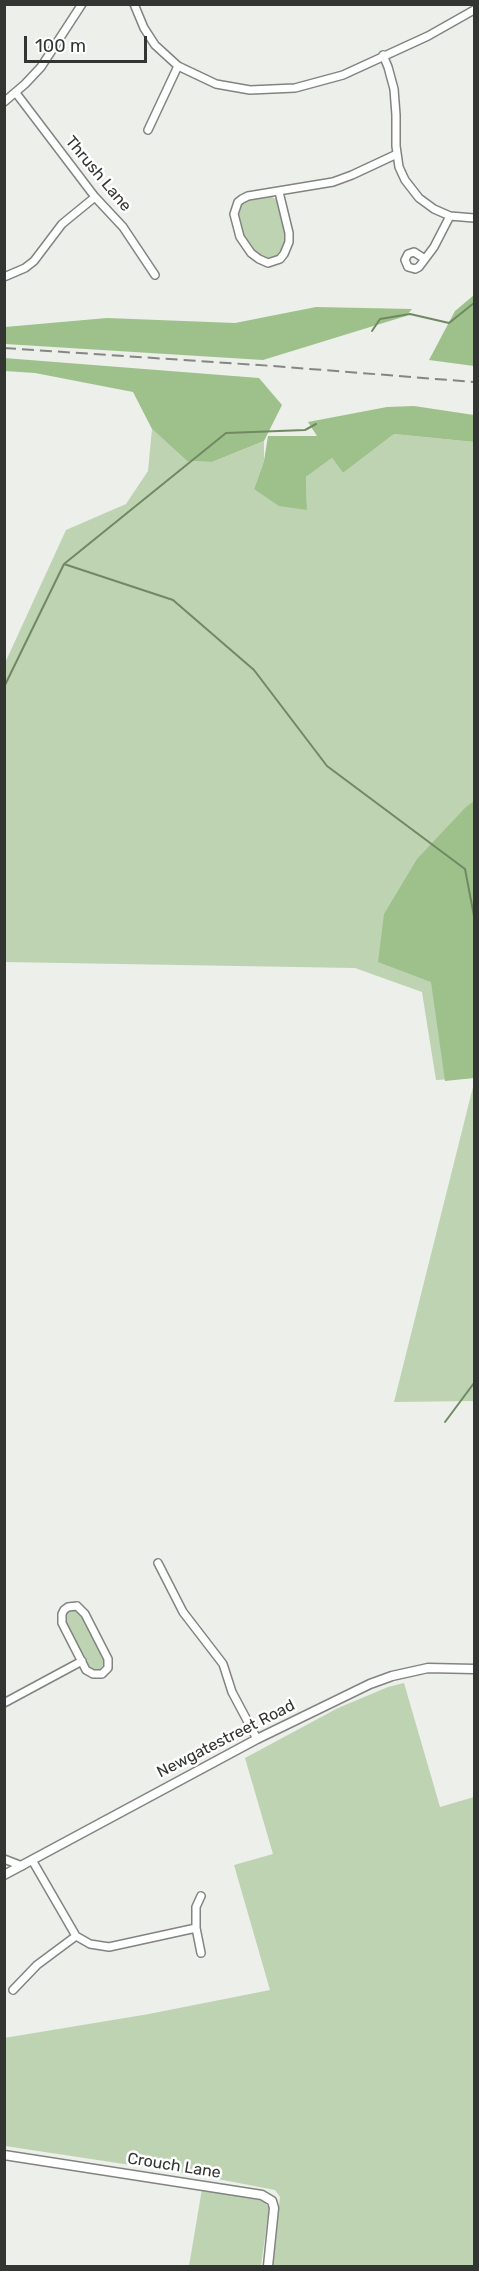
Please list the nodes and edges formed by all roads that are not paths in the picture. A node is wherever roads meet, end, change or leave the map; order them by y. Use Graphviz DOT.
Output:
graph roads {
  1 [pos="82,4"];
  2 [pos="134,4"];
  3 [pos="474,10"];
  4 [pos="383,56"];
  5 [pos="178,66"];
  6 [pos="16,93"];
  7 [pos="4,102"];
  8 [pos="147,130"];
  9 [pos="397,154"];
  10 [pos="279,192"];
  11 [pos="95,197"];
  12 [pos="450,216"];
  13 [pos="474,218"];
  14 [pos="425,259"];
  15 [pos="155,275"];
  16 [pos="4,277"];
  17 [pos="158,1563"];
  18 [pos="82,1661"];
  19 [pos="474,1669"];
  20 [pos="4,1703"];
  21 [pos="257,1739"];
  22 [pos="4,1859"];
  23 [pos="32,1860"];
  24 [pos="22,1866"];
  25 [pos="4,1875"];
  26 [pos="201,1896"];
  27 [pos="196,1928"];
  28 [pos="76,1936"];
  29 [pos="201,1953"];
  30 [pos="14,1990"];
  31 [pos="4,2154"];
  32 [pos="268,2266"];
  1 -- 6 [label="street"];
  2 -- 5 [label="street"];
  3 -- 4 [label="street"];
  4 -- 5 [label="street"];
  4 -- 9 [label="street"];
  5 -- 8 [label="street"];
  6 -- 7 [label="street"];
  6 -- 11 [label="street, Thrush Lane"];
  9 -- 10 [label="street"];
  9 -- 12 [label="street"];
  10 -- 10 [label="street"];
  11 -- 15 [label="street, Thrush Lane"];
  11 -- 16 [label="street"];
  12 -- 13 [label="street"];
  12 -- 14 [label="street"];
  17 -- 21 [label="street"];
  18 -- 18 [label="street"];
  18 -- 20 [label="street"];
  19 -- 21 [label="street, Newgatestreet Road"];
  21 -- 23 [label="street, Newgatestreet Road"];
  22 -- 24 [label="street"];
  23 -- 24 [label="street, Newgatestreet Road"];
  23 -- 28 [label="street"];
  24 -- 25 [label="street, Newgatestreet Road"];
  26 -- 27 [label="street"];
  27 -- 28 [label="street"];
  27 -- 29 [label="street"];
  28 -- 30 [label="street"];
  31 -- 32 [label="street, Crouch Lane"];
}
